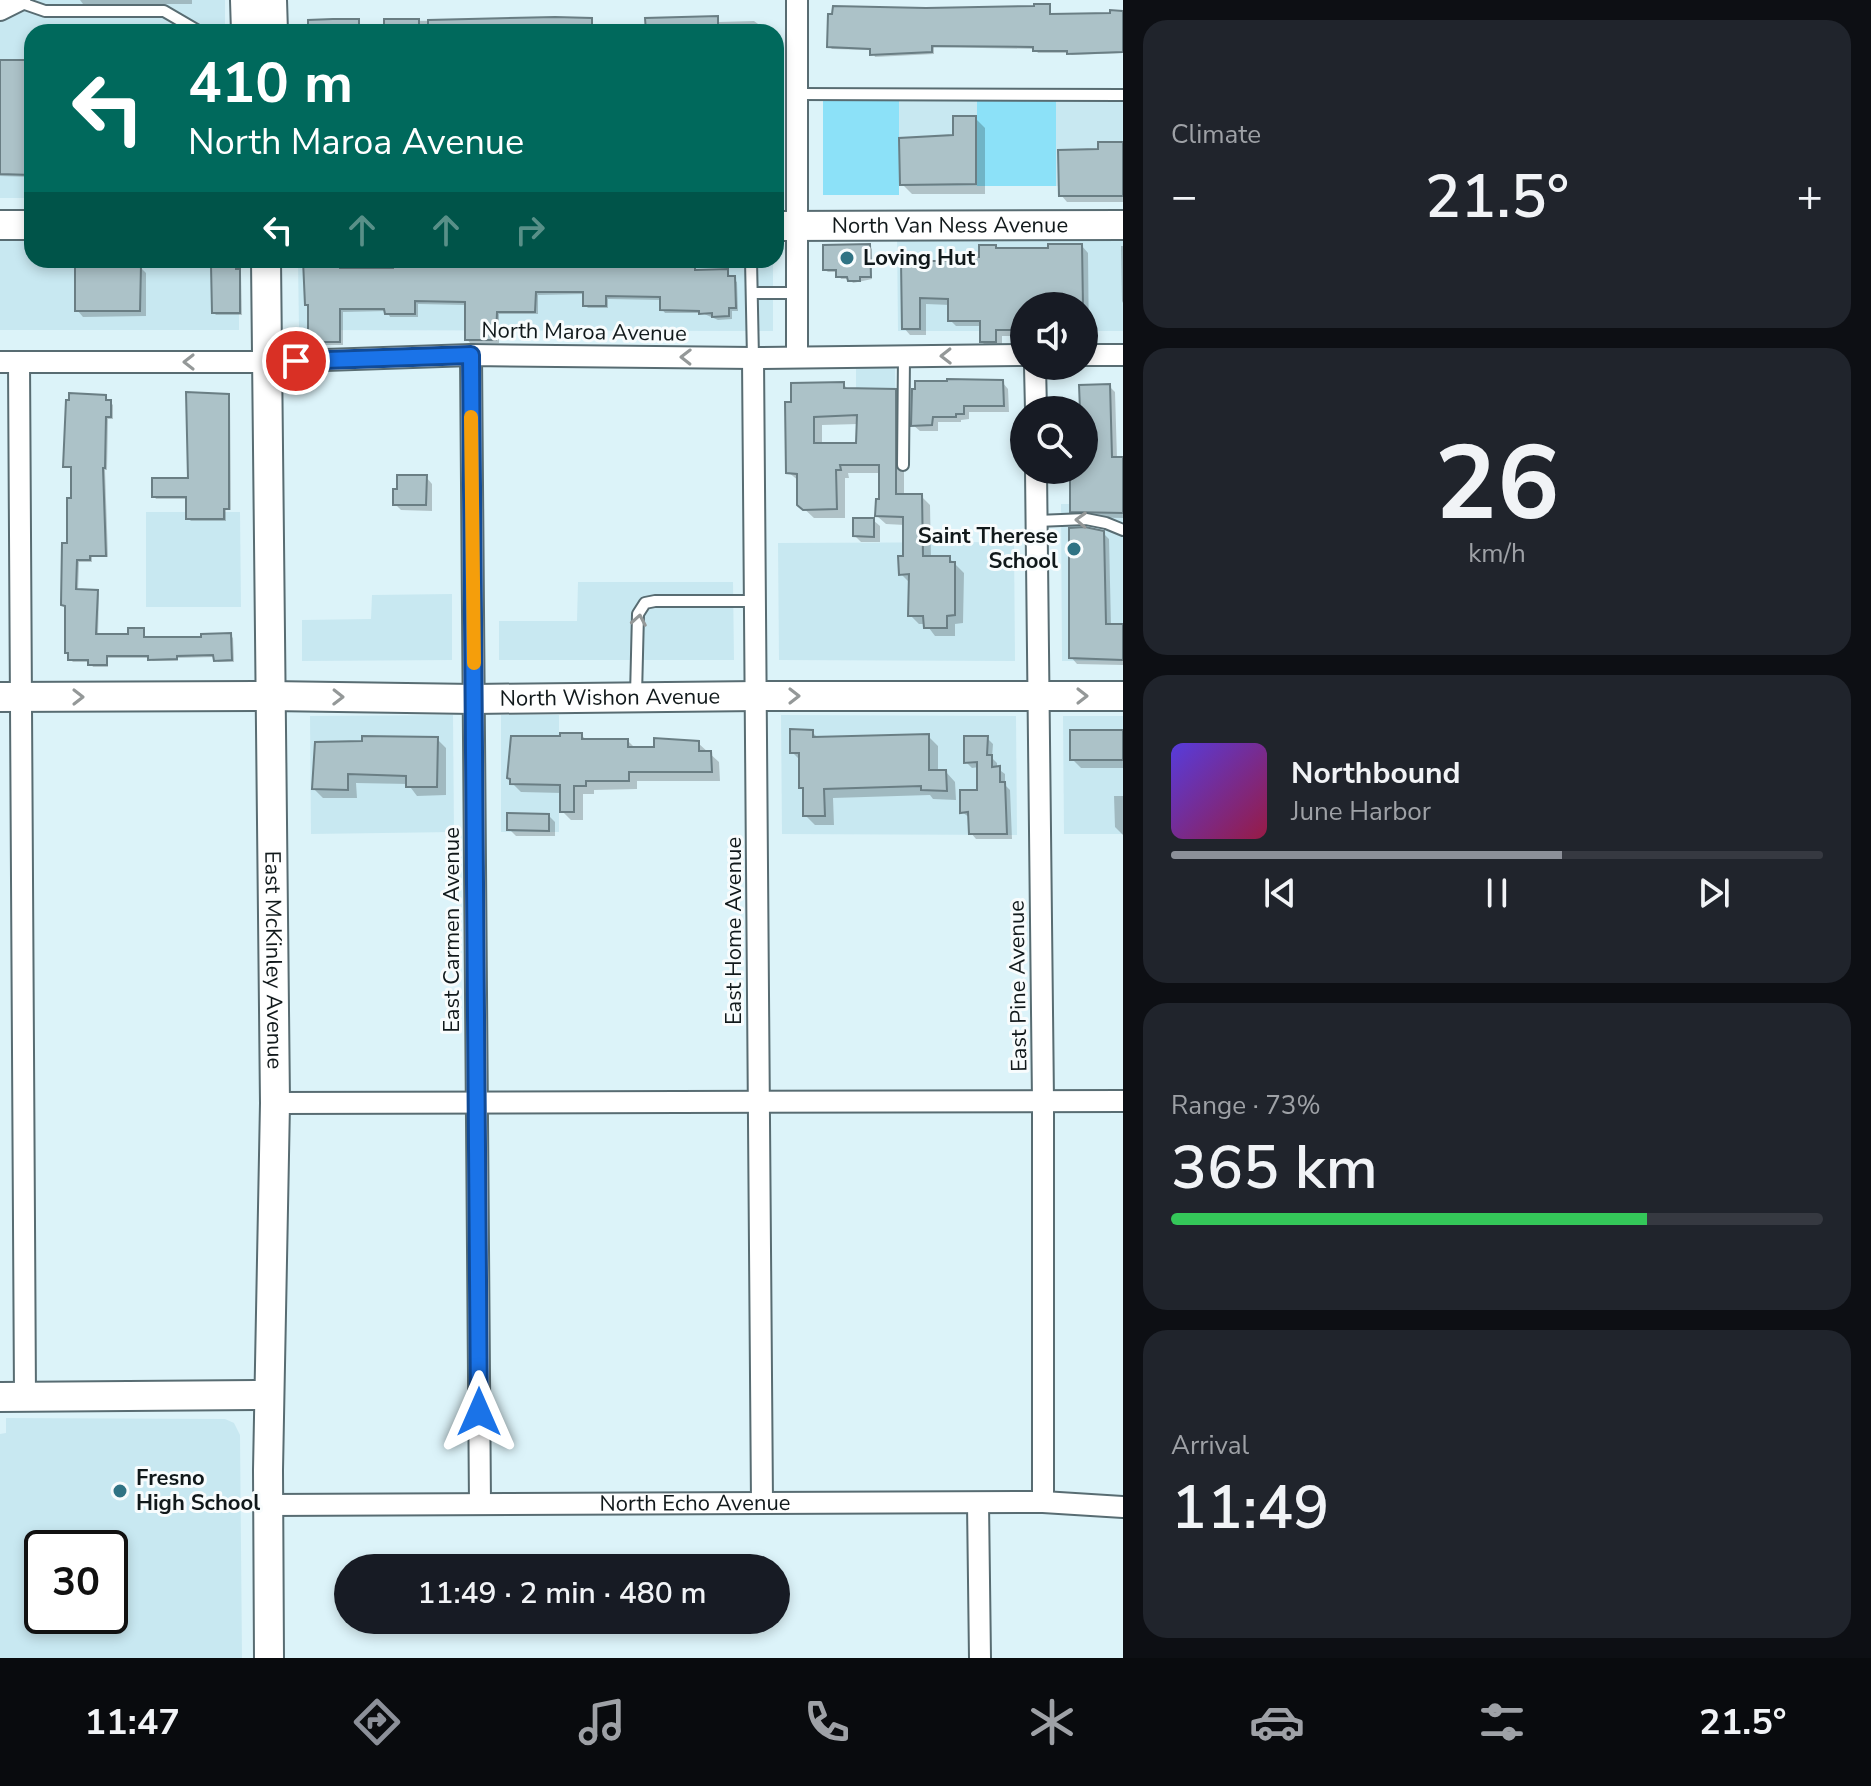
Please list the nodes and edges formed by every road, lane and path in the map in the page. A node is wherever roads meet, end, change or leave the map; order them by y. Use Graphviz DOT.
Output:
graph roads {
  1 [pos="245,0"];
  2 [pos="272,0"];
  3 [pos="797,0"];
  4 [pos="13,4"];
  5 [pos="187,24"];
  6 [pos="246,24"];
  7 [pos="273,24"];
  8 [pos="798,94"];
  9 [pos="1123,95"];
  10 [pos="1123,225"];
  11 [pos="787,226"];
  12 [pos="266,268"];
  13 [pos="751,268"];
  14 [pos="752,293"];
  15 [pos="798,293"];
  16 [pos="471,355"];
  17 [pos="1010,355"];
  18 [pos="1098,355"];
  19 [pos="1123,355"];
  20 [pos="904,356"];
  21 [pos="797,357"];
  22 [pos="753,358"];
  23 [pos="9,362"];
  24 [pos="267,362"];
  25 [pos="903,465"];
  26 [pos="1036,484"];
  27 [pos="1037,521"];
  28 [pos="1123,530"];
  29 [pos="756,601"];
  30 [pos="270,696"];
  31 [pos="758,696"];
  32 [pos="1039,696"];
  33 [pos="1123,696"];
  34 [pos="10,697"];
  35 [pos="636,697"];
  36 [pos="474,699"];
  37 [pos="1043,1101"];
  38 [pos="1123,1101"];
  39 [pos="275,1103"];
  40 [pos="477,1103"];
  41 [pos="758,1103"];
  42 [pos="268,1395"];
  43 [pos="13,1396"];
  44 [pos="1043,1502"];
  45 [pos="762,1503"];
  46 [pos="978,1503"];
  47 [pos="480,1504"];
  48 [pos="267,1505"];
  49 [pos="1123,1507"];
  50 [pos="269,1658"];
  51 [pos="980,1658"];
  1 -- 6 [label="main road"];
  2 -- 7 [label="main road"];
  3 -- 8 [label="street"];
  4 -- 5 [label="lane"];
  8 -- 9 [label="lane"];
  8 -- 11 [label="street"];
  10 -- 11 [label="main road, North Van Ness Avenue"];
  11 -- 15 [label="street"];
  12 -- 24 [label="main road, East McKinley Avenue"];
  13 -- 14 [label="lane"];
  14 -- 15 [label="lane"];
  14 -- 22 [label="lane"];
  15 -- 21 [label="street"];
  22 -- 16 [label="street, North Maroa Avenue, one-way"];
  16 -- 24 [label="street, North Maroa Avenue"];
  16 -- 36 [label="street, East Carmen Avenue"];
  17 -- 20 [label="street, North Maroa Avenue, one-way"];
  18 -- 19 [label="street"];
  20 -- 21 [label="street, North Maroa Avenue"];
  20 -- 25 [label="lane"];
  21 -- 22 [label="street, North Maroa Avenue"];
  22 -- 29 [label="street, East Home Avenue"];
  24 -- 23 [label="street, North Maroa Avenue, one-way"];
  23 -- 34 [label="street"];
  24 -- 30 [label="main road, East McKinley Avenue"];
  26 -- 27 [label="street, East Pine Avenue"];
  28 -- 27 [label="lane, one-way"];
  27 -- 32 [label="street, East Pine Avenue"];
  29 -- 31 [label="street, East Home Avenue"];
  35 -- 29 [label="lane, one-way"];
  34 -- 30 [label="main road, North Wishon Avenue, one-way"];
  30 -- 36 [label="main road, North Wishon Avenue, one-way"];
  30 -- 39 [label="main road, East McKinley Avenue"];
  31 -- 32 [label="main road, North Wishon Avenue, one-way"];
  31 -- 35 [label="main road, North Wishon Avenue"];
  31 -- 41 [label="street, East Home Avenue"];
  32 -- 33 [label="main road, North Wishon Avenue, one-way"];
  32 -- 37 [label="street, East Pine Avenue"];
  34 -- 43 [label="street"];
  35 -- 36 [label="main road, North Wishon Avenue"];
  36 -- 40 [label="street, East Carmen Avenue"];
  37 -- 38 [label="street"];
  37 -- 41 [label="street"];
  37 -- 44 [label="street, East Pine Avenue"];
  39 -- 40 [label="street"];
  39 -- 42 [label="main road, East McKinley Avenue"];
  40 -- 41 [label="street"];
  40 -- 47 [label="street, East Carmen Avenue"];
  41 -- 45 [label="street, East Home Avenue"];
  42 -- 43 [label="main road"];
  42 -- 48 [label="main road, East McKinley Avenue"];
  44 -- 46 [label="street, North Echo Avenue"];
  44 -- 49 [label="street, North Echo Avenue"];
  45 -- 46 [label="street, North Echo Avenue"];
  45 -- 47 [label="street, North Echo Avenue"];
  46 -- 51 [label="street"];
  47 -- 48 [label="street, North Echo Avenue"];
  48 -- 50 [label="main road, East McKinley Avenue"];
}
